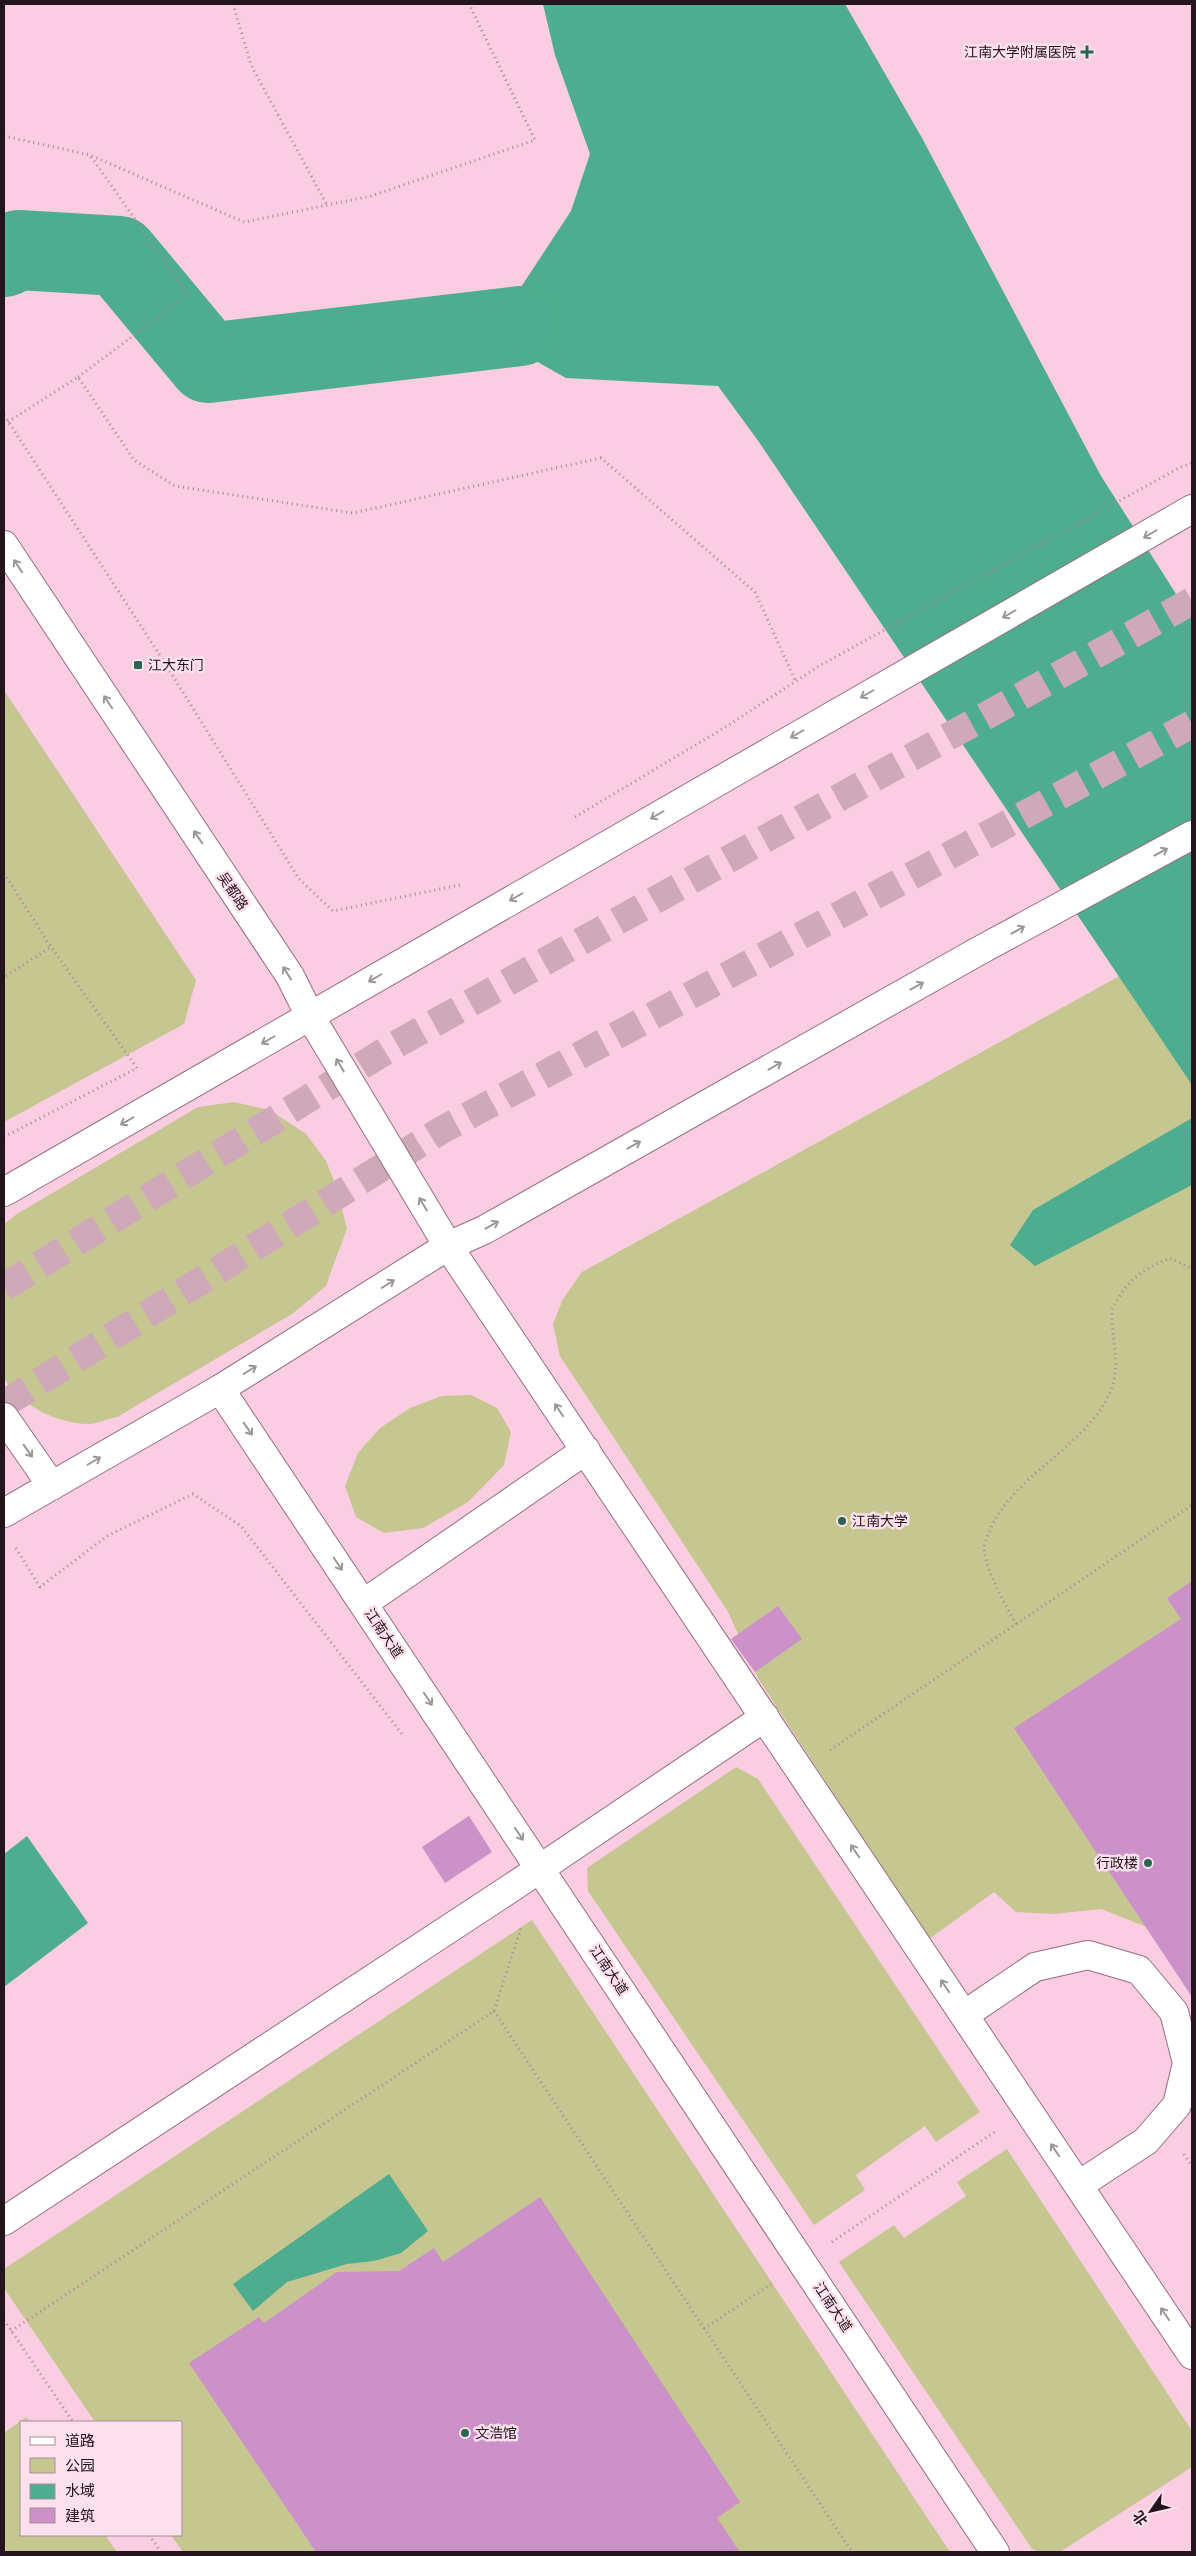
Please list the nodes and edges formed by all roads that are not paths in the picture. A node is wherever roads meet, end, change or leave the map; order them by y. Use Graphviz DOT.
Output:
graph roads {
  1 [pos="1192,510"];
  2 [pos="4,545"];
  3 [pos="1192,835"];
  4 [pos="310,1016"];
  5 [pos="4,1192"];
  6 [pos="448,1246"];
  7 [pos="220,1389"];
  8 [pos="4,1417"];
  9 [pos="586,1450"];
  10 [pos="52,1486"];
  11 [pos="4,1514"];
  12 [pos="364,1603"];
  13 [pos="765,1717"];
  14 [pos="541,1868"];
  15 [pos="964,2015"];
  16 [pos="1079,2185"];
  17 [pos="4,2221"];
  18 [pos="1192,2355"];
  19 [pos="996,2552"];
  1 -- 4 [label="main road, one-way"];
  4 -- 2 [label="main road, 吴都路, one-way"];
  6 -- 3 [label="main road, one-way"];
  4 -- 5 [label="main road, one-way"];
  6 -- 4 [label="main road, 吴都路, one-way"];
  7 -- 6 [label="main road, one-way"];
  9 -- 6 [label="main road, one-way"];
  10 -- 7 [label="main road, one-way"];
  7 -- 12 [label="main road, 江南大道, one-way"];
  8 -- 10 [label="main road, one-way"];
  9 -- 12 [label="main road"];
  9 -- 13 [label="main road"];
  10 -- 11 [label="main road"];
  12 -- 14 [label="main road, 江南大道, one-way"];
  13 -- 14 [label="main road"];
  15 -- 13 [label="main road, one-way"];
  14 -- 17 [label="main road"];
  14 -- 19 [label="main road, 江南大道"];
  16 -- 15 [label="main road, one-way"];
  15 -- 16 [label="main road"];
  18 -- 16 [label="main road, one-way"];
}
